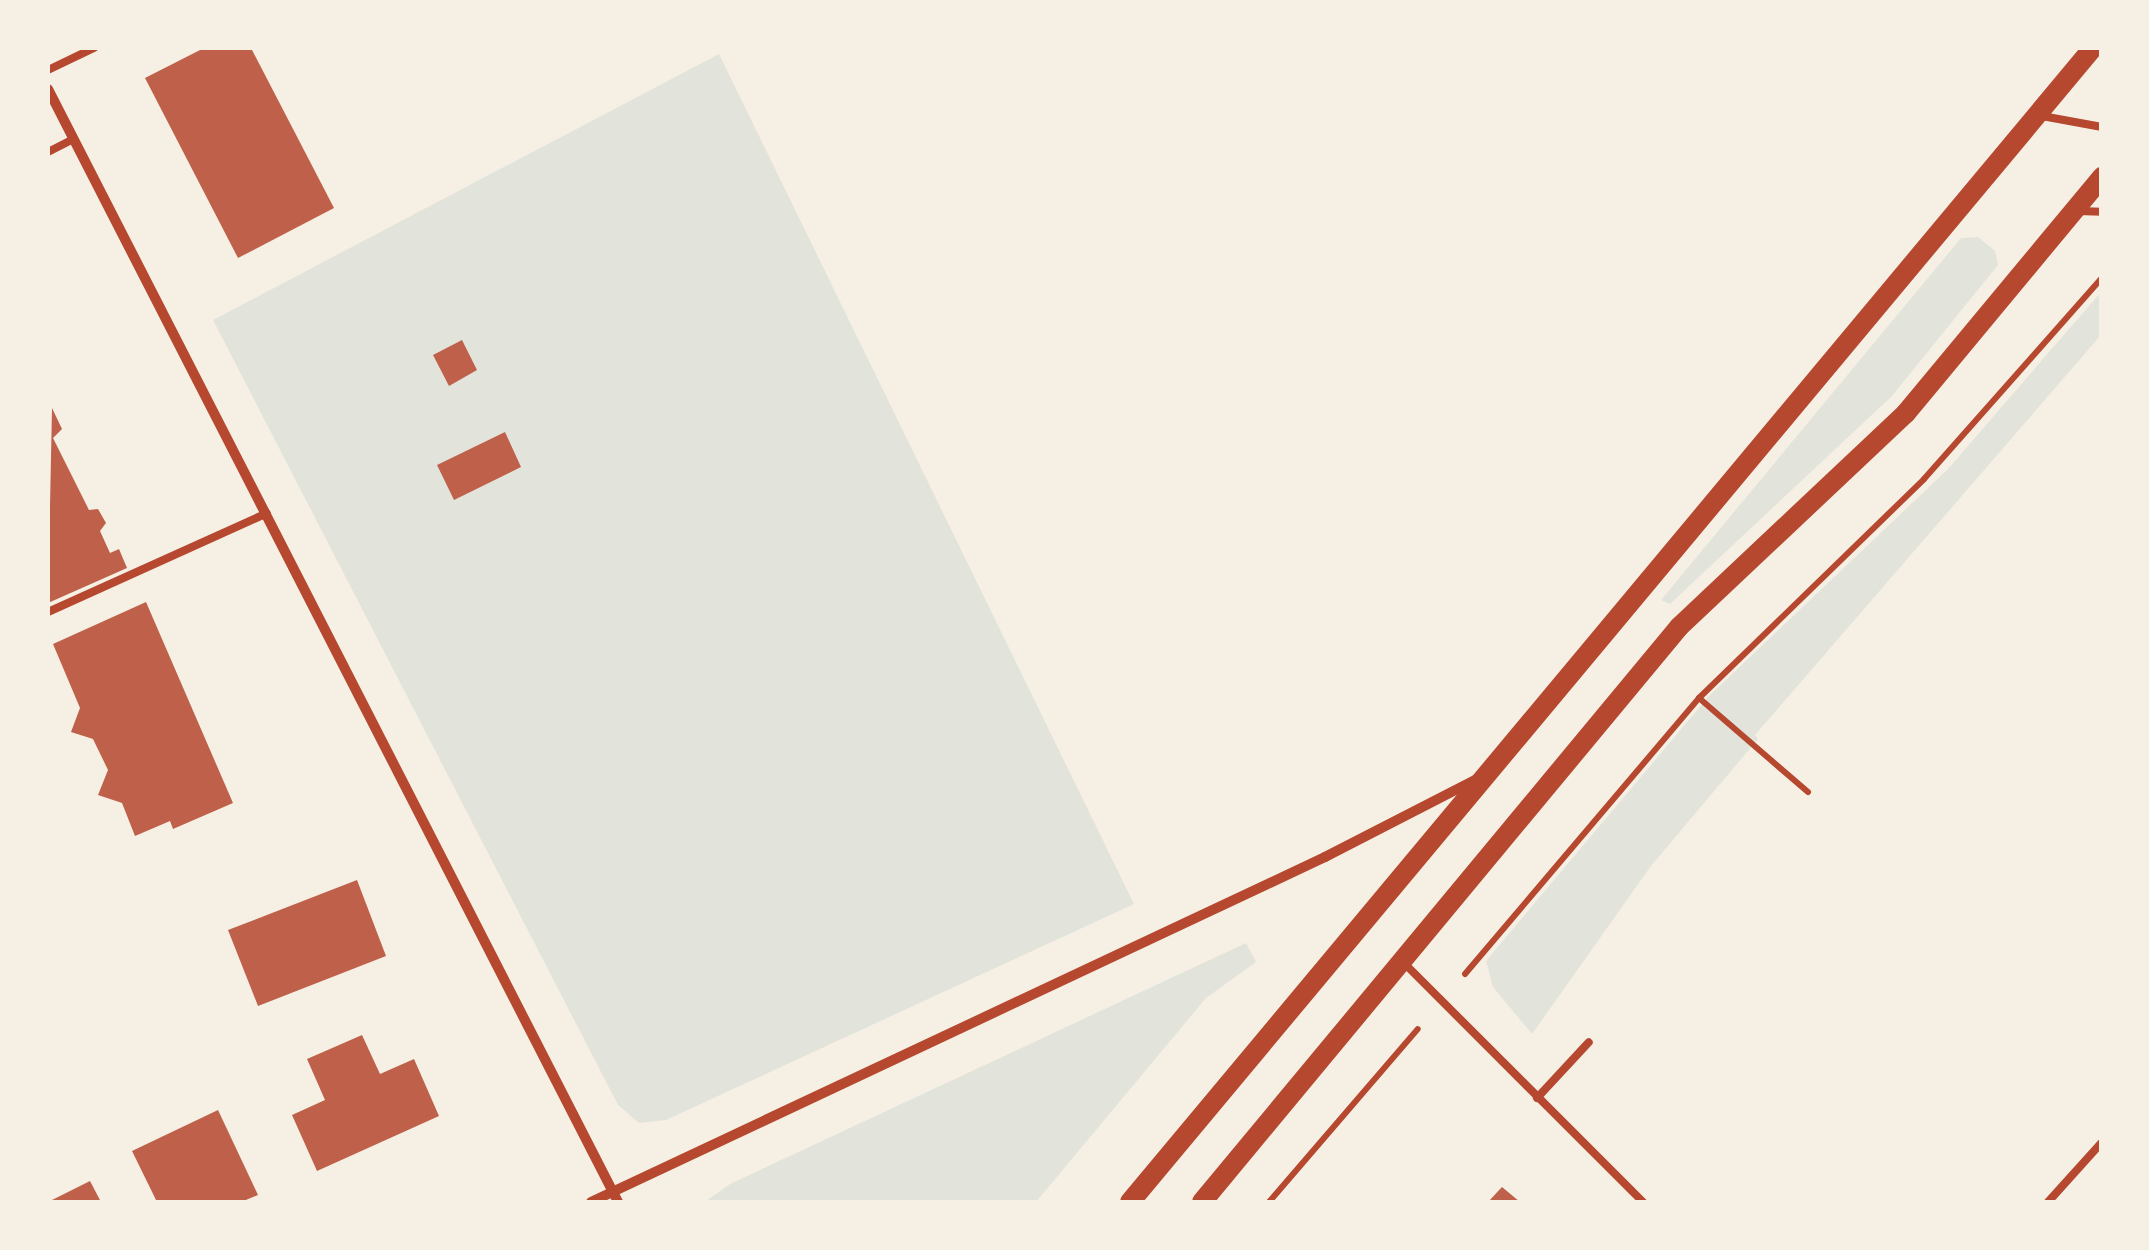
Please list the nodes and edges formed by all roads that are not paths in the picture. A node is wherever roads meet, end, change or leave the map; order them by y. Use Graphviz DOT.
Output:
graph roads {
  1 [pos="94,48"];
  2 [pos="2092,48"];
  3 [pos="48,70"];
  4 [pos="48,89"];
  5 [pos="2036,115"];
  6 [pos="2102,126"];
  7 [pos="73,138"];
  8 [pos="48,152"];
  9 [pos="2102,176"];
  10 [pos="2073,211"];
  11 [pos="2102,212"];
  12 [pos="267,512"];
  13 [pos="48,612"];
  14 [pos="1478,778"];
  15 [pos="1404,963"];
  16 [pos="1590,1042"];
  17 [pos="1537,1098"];
  18 [pos="2102,1142"];
  19 [pos="616,1198"];
  20 [pos="591,1202"];
  21 [pos="1130,1202"];
  22 [pos="1202,1202"];
  23 [pos="1643,1202"];
  24 [pos="2048,1202"];
  1 -- 3 [label="lane"];
  2 -- 5 [label="main road"];
  4 -- 7 [label="street"];
  5 -- 6 [label="lane"];
  5 -- 14 [label="main road"];
  7 -- 8 [label="lane"];
  7 -- 12 [label="street"];
  9 -- 10 [label="main road"];
  10 -- 11 [label="lane"];
  10 -- 15 [label="main road"];
  12 -- 13 [label="lane"];
  12 -- 19 [label="street"];
  14 -- 19 [label="street"];
  14 -- 21 [label="main road"];
  15 -- 17 [label="lane"];
  15 -- 22 [label="main road"];
  16 -- 17 [label="lane"];
  17 -- 23 [label="lane"];
  18 -- 24 [label="lane"];
  19 -- 20 [label="street"];
}
